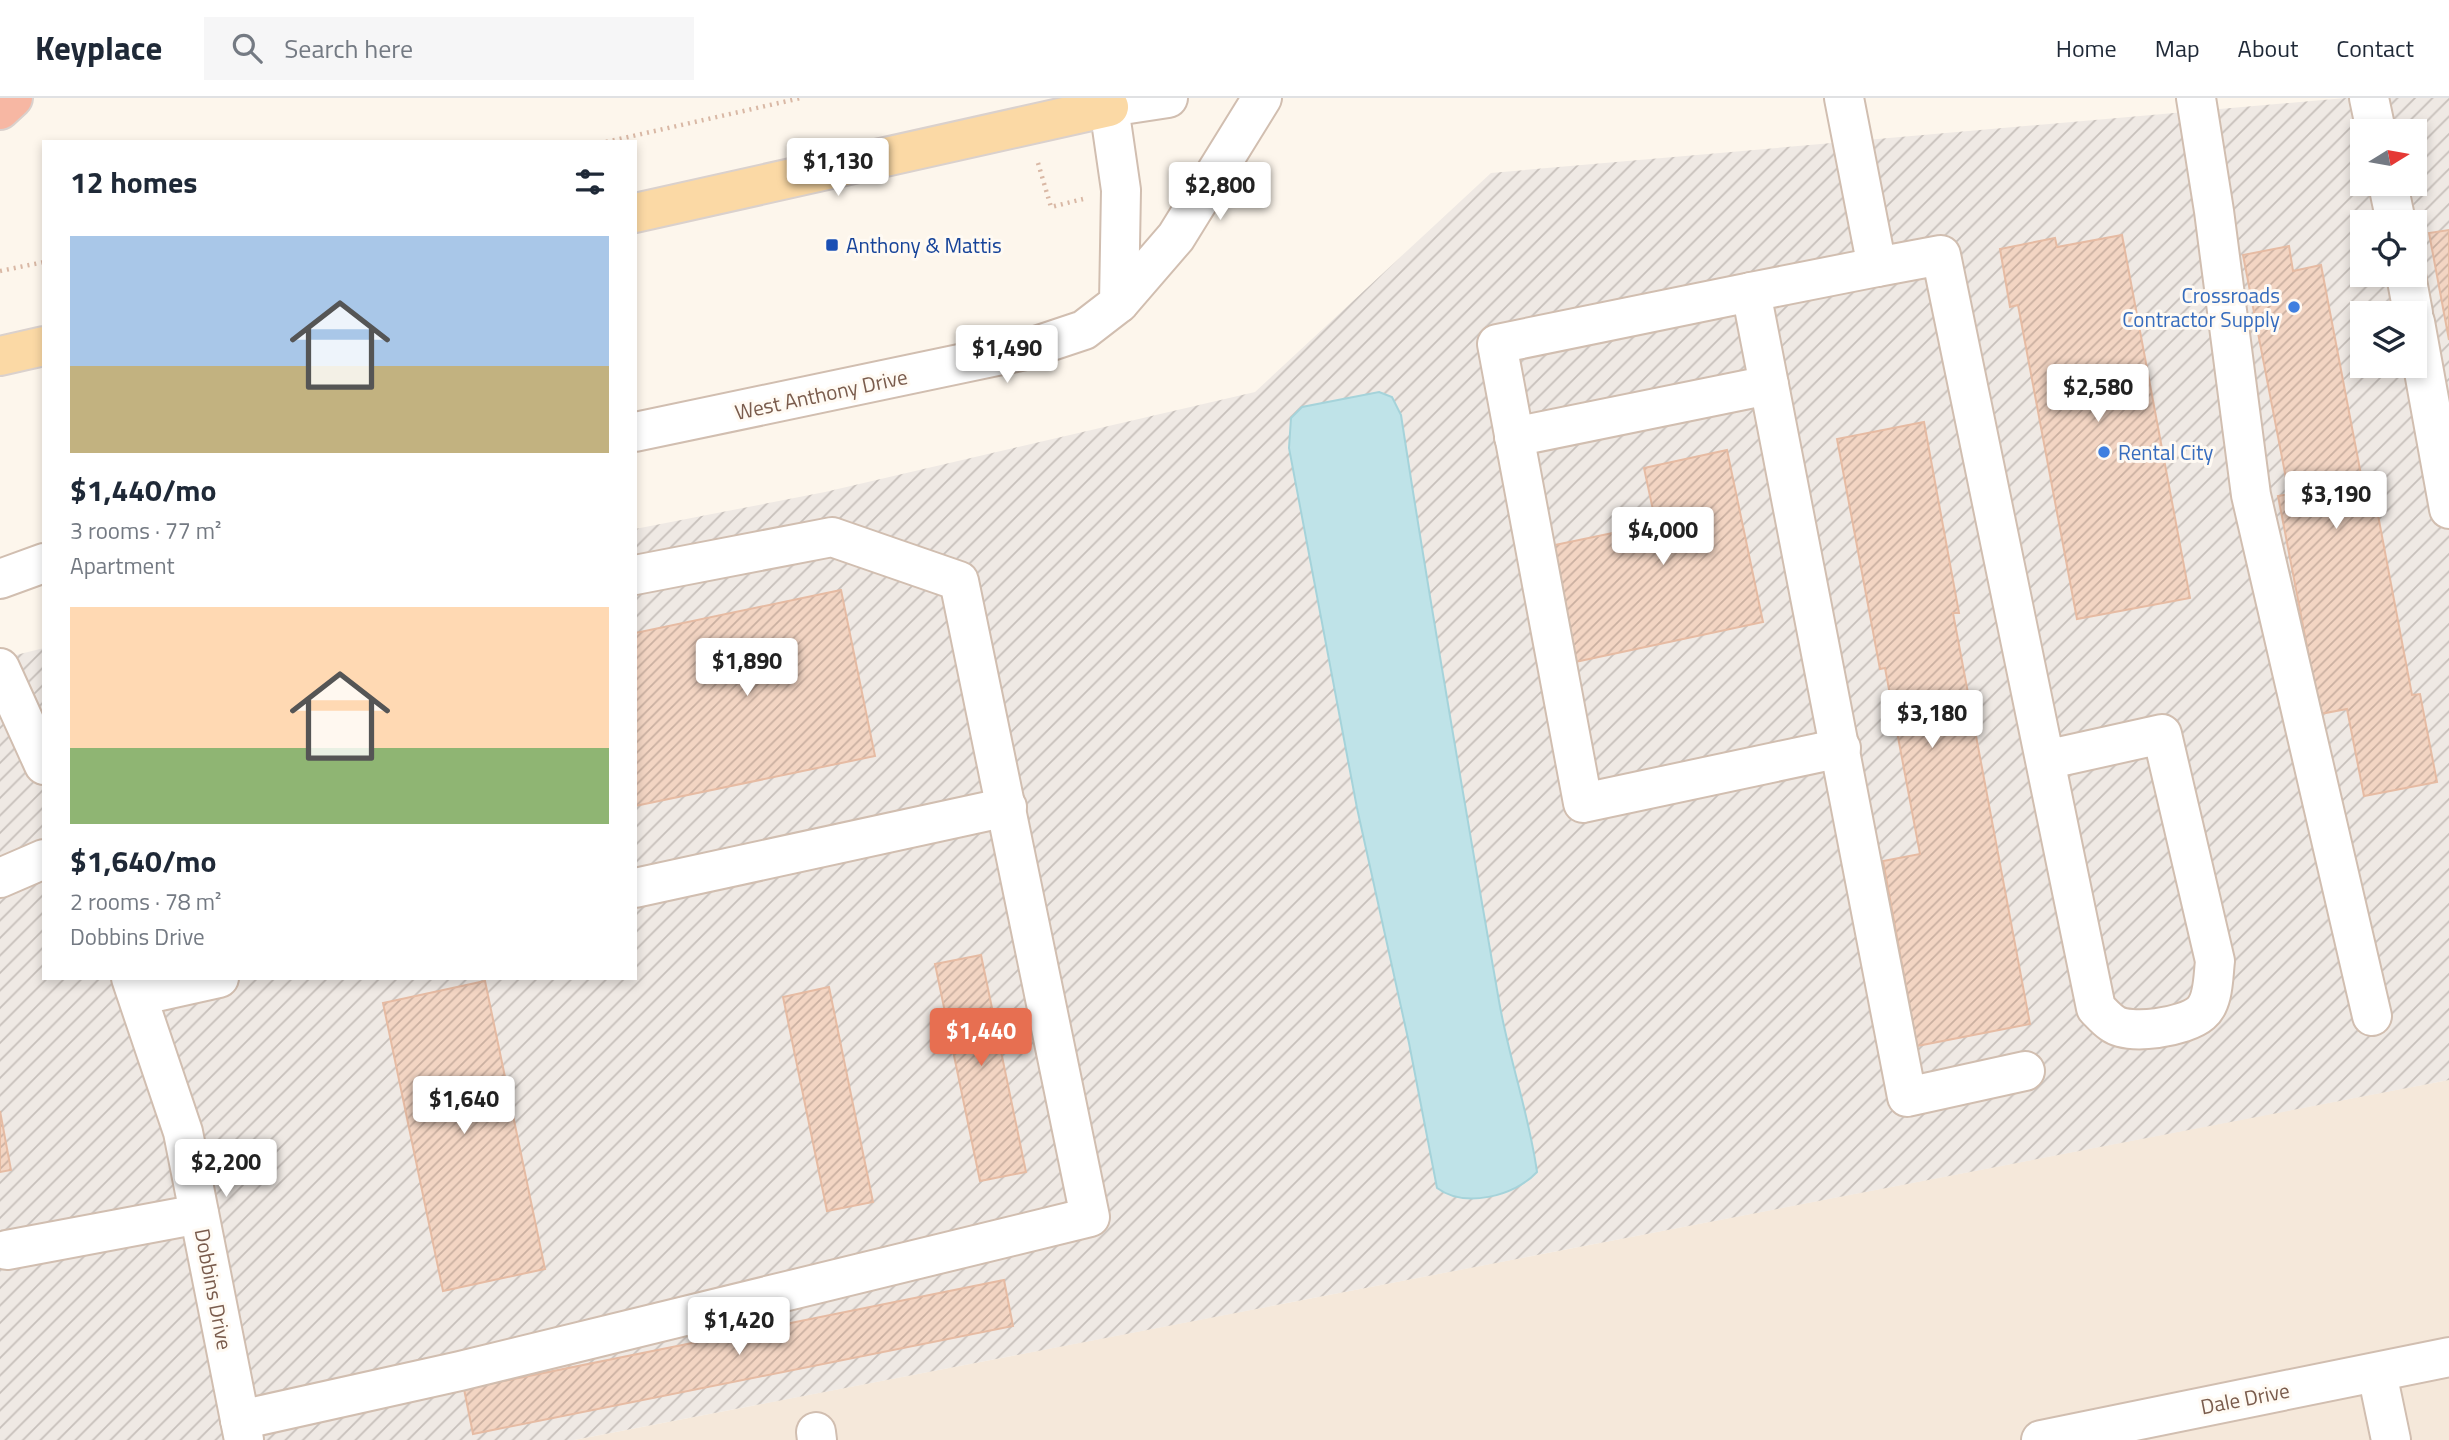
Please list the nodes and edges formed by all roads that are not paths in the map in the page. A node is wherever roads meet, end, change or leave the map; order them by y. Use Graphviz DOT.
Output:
graph roads {
  1 [pos="13,98"];
  2 [pos="1168,98"];
  3 [pos="1262,98"];
  4 [pos="1844,98"];
  5 [pos="2196,98"];
  6 [pos="2369,98"];
  7 [pos="1109,107"];
  8 [pos="0,110"];
  9 [pos="2373,119"];
  10 [pos="637,213"];
  11 [pos="1877,267"];
  12 [pos="1751,292"];
  13 [pos="1119,303"];
  14 [pos="42,346"];
  15 [pos="0,356"];
  16 [pos="2425,378"];
  17 [pos="1769,384"];
  18 [pos="637,432"];
  19 [pos="1514,437"];
  20 [pos="2449,509"];
  21 [pos="42,564"];
  22 [pos="637,575"];
  23 [pos="0,579"];
  24 [pos="0,668"];
  25 [pos="1840,748"];
  26 [pos="2045,760"];
  27 [pos="42,761"];
  28 [pos="1007,807"];
  29 [pos="42,860"];
  30 [pos="0,878"];
  31 [pos="637,888"];
  32 [pos="200,980"];
  33 [pos="134,987"];
  34 [pos="2372,1016"];
  35 [pos="2025,1071"];
  36 [pos="199,1214"];
  37 [pos="7,1250"];
  38 [pos="2449,1357"];
  39 [pos="2377,1373"];
  40 [pos="242,1430"];
  41 [pos="2041,1440"];
  42 [pos="2391,1440"];
  1 -- 8 [label="highway"];
  2 -- 7 [label="street"];
  3 -- 13 [label="street, West Anthony Drive"];
  4 -- 11 [label="street"];
  5 -- 34 [label="street"];
  6 -- 9 [label="street"];
  7 -- 10 [label="main road"];
  7 -- 13 [label="street"];
  11 -- 12 [label="street"];
  11 -- 26 [label="street"];
  12 -- 17 [label="street"];
  12 -- 19 [label="street"];
  13 -- 18 [label="street, West Anthony Drive"];
  14 -- 15 [label="main road"];
  16 -- 20 [label="street"];
  17 -- 19 [label="street"];
  17 -- 25 [label="street"];
  19 -- 25 [label="street"];
  21 -- 23 [label="street"];
  22 -- 28 [label="street"];
  24 -- 27 [label="street"];
  25 -- 35 [label="street"];
  26 -- 26 [label="street"];
  28 -- 31 [label="street"];
  28 -- 40 [label="street"];
  29 -- 30 [label="street"];
  32 -- 33 [label="street"];
  33 -- 36 [label="street, Dobbins Drive"];
  36 -- 37 [label="street"];
  36 -- 40 [label="street, Dobbins Drive"];
  38 -- 39 [label="street, Dale Drive"];
  39 -- 41 [label="street, Dale Drive"];
  39 -- 42 [label="street"];
}
